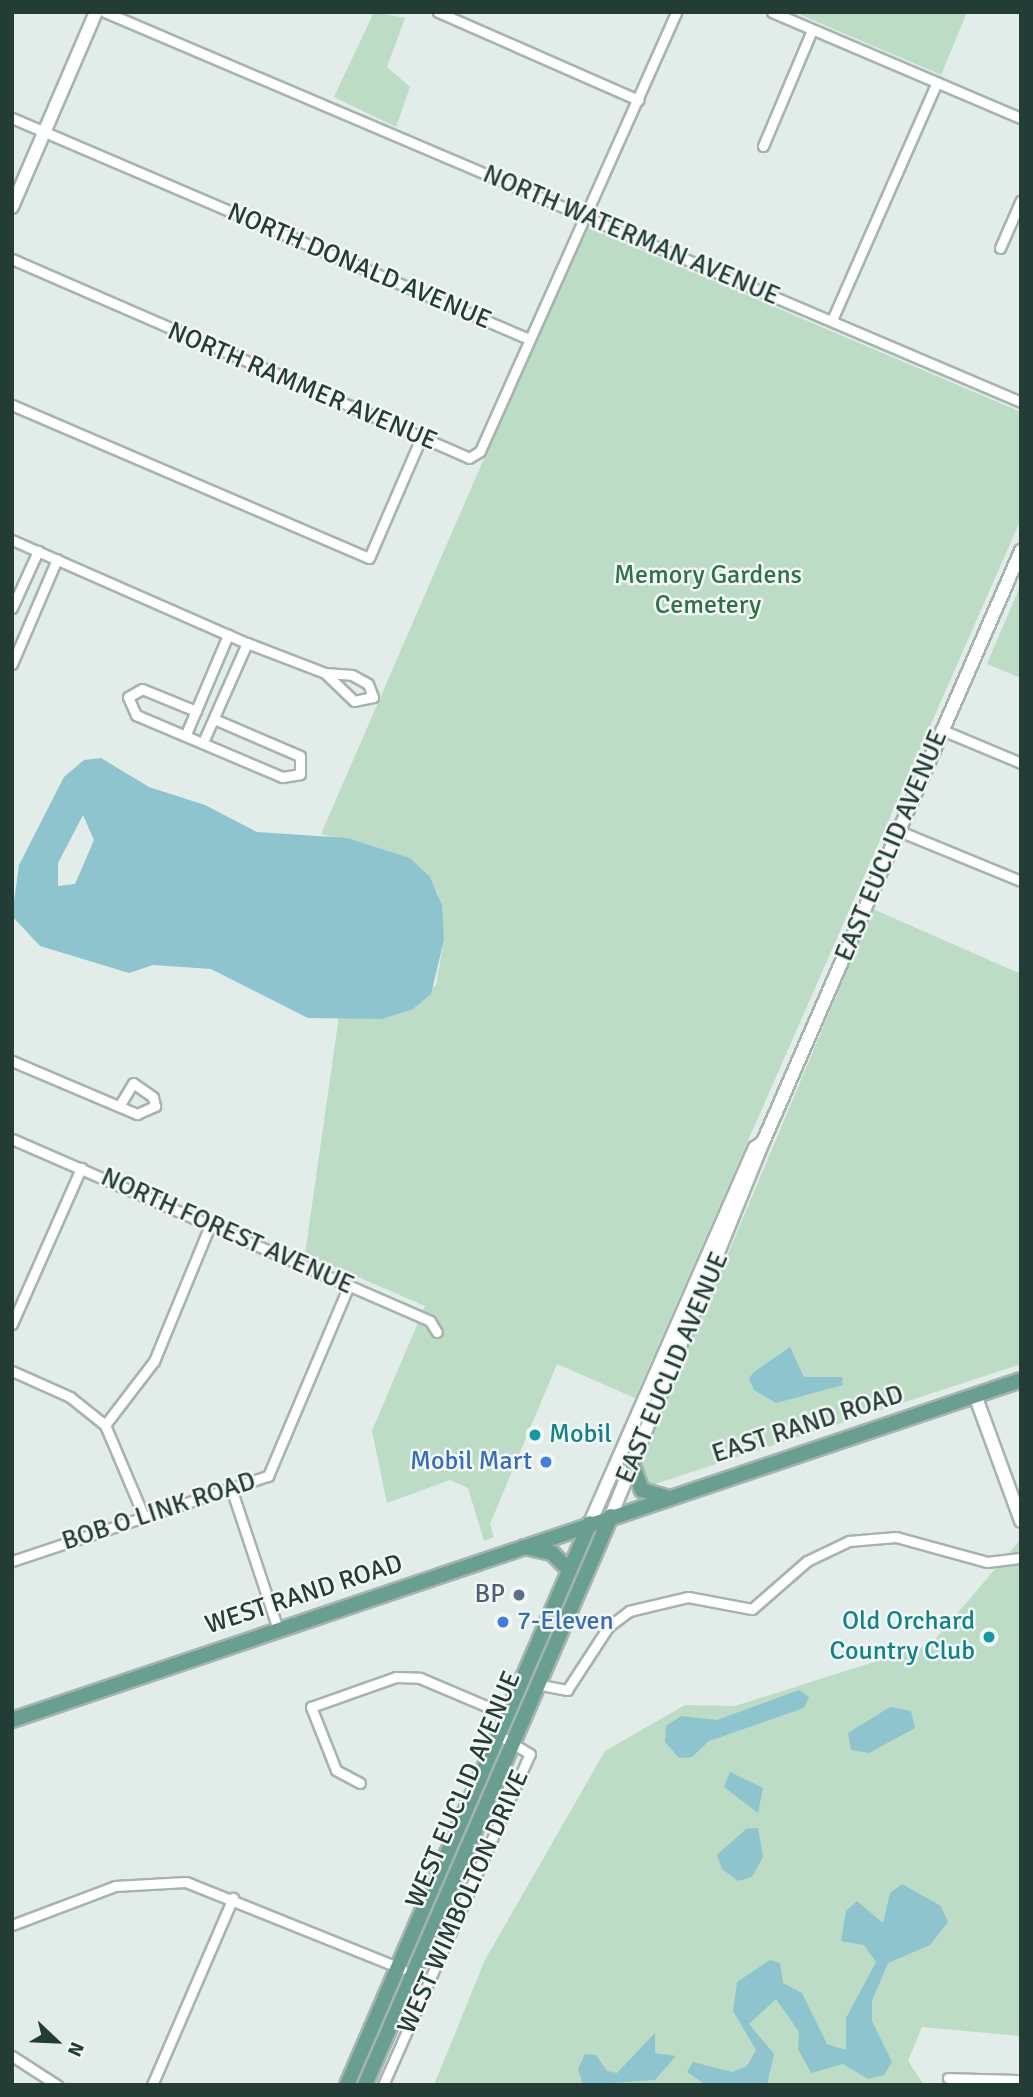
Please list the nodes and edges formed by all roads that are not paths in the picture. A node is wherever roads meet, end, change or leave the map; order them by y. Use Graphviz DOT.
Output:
graph roads {
  1 [pos="96,12"];
  2 [pos="105,12"];
  3 [pos="438,12"];
  4 [pos="676,12"];
  5 [pos="772,12"];
  6 [pos="812,30"];
  7 [pos="937,82"];
  8 [pos="638,100"];
  9 [pos="12,118"];
  10 [pos="1021,118"];
  11 [pos="44,132"];
  12 [pos="763,146"];
  13 [pos="1021,200"];
  14 [pos="12,207"];
  15 [pos="585,216"];
  16 [pos="1000,248"];
  17 [pos="12,259"];
  18 [pos="832,320"];
  19 [pos="529,339"];
  20 [pos="1021,402"];
  21 [pos="12,405"];
  22 [pos="421,438"];
  23 [pos="12,540"];
  24 [pos="38,551"];
  25 [pos="1021,551"];
  26 [pos="57,559"];
  27 [pos="12,608"];
  28 [pos="228,635"];
  29 [pos="247,643"];
  30 [pos="12,664"];
  31 [pos="325,673"];
  32 [pos="196,711"];
  33 [pos="214,719"];
  34 [pos="942,730"];
  35 [pos="186,734"];
  36 [pos="204,740"];
  37 [pos="1021,762"];
  38 [pos="899,831"];
  39 [pos="1021,881"];
  40 [pos="12,1061"];
  41 [pos="121,1103"];
  42 [pos="12,1139"];
  43 [pos="764,1142"];
  44 [pos="80,1168"];
  45 [pos="210,1225"];
  46 [pos="349,1285"];
  47 [pos="12,1324"];
  48 [pos="437,1332"];
  49 [pos="12,1371"];
  50 [pos="1021,1380"];
  51 [pos="975,1395"];
  52 [pos="105,1425"];
  53 [pos="632,1463"];
  54 [pos="232,1491"];
  55 [pos="666,1497"];
  56 [pos="142,1512"];
  57 [pos="611,1516"];
  58 [pos="1021,1521"];
  59 [pos="590,1523"];
  60 [pos="522,1546"];
  61 [pos="1021,1558"];
  62 [pos="12,1561"];
  63 [pos="569,1570"];
  64 [pos="278,1629"];
  65 [pos="536,1684"];
  66 [pos="507,1715"];
  67 [pos="12,1720"];
  68 [pos="505,1738"];
  69 [pos="360,1783"];
  70 [pos="233,1898"];
  71 [pos="12,1925"];
  72 [pos="396,1967"];
  73 [pos="412,1974"];
  74 [pos="12,2056"];
  75 [pos="948,2078"];
  76 [pos="1021,2080"];
  77 [pos="57,2085"];
  78 [pos="152,2085"];
  79 [pos="347,2085"];
  80 [pos="365,2085"];
  81 [pos="383,2085"];
  1 -- 11 [label="main road"];
  2 -- 15 [label="street, NORTH WATERMAN AVENUE"];
  3 -- 8 [label="street"];
  4 -- 8 [label="street"];
  5 -- 6 [label="street"];
  6 -- 7 [label="street"];
  6 -- 12 [label="street"];
  7 -- 10 [label="street"];
  7 -- 18 [label="street"];
  8 -- 15 [label="street"];
  9 -- 11 [label="street, NORTH DONALD AVENUE"];
  11 -- 14 [label="main road"];
  11 -- 19 [label="street, NORTH DONALD AVENUE"];
  13 -- 16 [label="street"];
  15 -- 18 [label="street, NORTH WATERMAN AVENUE"];
  15 -- 19 [label="street"];
  17 -- 22 [label="street, NORTH RAMMER AVENUE"];
  18 -- 20 [label="street, NORTH WATERMAN AVENUE"];
  19 -- 22 [label="street, NORTH RAMMER AVENUE"];
  21 -- 22 [label="street"];
  23 -- 24 [label="street"];
  24 -- 26 [label="street"];
  24 -- 27 [label="street"];
  25 -- 34 [label="main road, EAST EUCLID AVENUE"];
  26 -- 28 [label="street"];
  26 -- 30 [label="street"];
  28 -- 29 [label="street"];
  28 -- 32 [label="street"];
  29 -- 31 [label="street"];
  29 -- 33 [label="street"];
  31 -- 31 [label="street"];
  32 -- 35 [label="street"];
  32 -- 35 [label="street"];
  33 -- 36 [label="street"];
  33 -- 36 [label="street"];
  34 -- 37 [label="street"];
  34 -- 38 [label="main road, EAST EUCLID AVENUE"];
  35 -- 36 [label="street"];
  38 -- 39 [label="street"];
  38 -- 43 [label="main road, EAST EUCLID AVENUE"];
  40 -- 41 [label="street"];
  42 -- 44 [label="street, NORTH FOREST AVENUE"];
  43 -- 53 [label="main road, EAST EUCLID AVENUE"];
  43 -- 59 [label="main road, EAST EUCLID AVENUE"];
  44 -- 45 [label="street, NORTH FOREST AVENUE"];
  44 -- 47 [label="street"];
  45 -- 46 [label="street, NORTH FOREST AVENUE"];
  45 -- 52 [label="street"];
  46 -- 48 [label="street, NORTH FOREST AVENUE"];
  46 -- 54 [label="street, BOB O LINK ROAD"];
  49 -- 52 [label="street"];
  50 -- 51 [label="main road, EAST RAND ROAD"];
  51 -- 55 [label="main road, EAST RAND ROAD"];
  51 -- 58 [label="main road"];
  52 -- 56 [label="street"];
  53 -- 55 [label="main road"];
  53 -- 57 [label="main road, EAST EUCLID AVENUE"];
  54 -- 56 [label="street, BOB O LINK ROAD"];
  54 -- 64 [label="street"];
  55 -- 57 [label="main road, EAST RAND ROAD"];
  56 -- 62 [label="street, BOB O LINK ROAD"];
  57 -- 59 [label="main road, WEST RAND ROAD"];
  57 -- 65 [label="main road, WEST EUCLID AVENUE"];
  59 -- 60 [label="main road, WEST RAND ROAD"];
  59 -- 63 [label="main road, WEST EUCLID AVENUE"];
  60 -- 63 [label="main road"];
  60 -- 64 [label="main road, WEST RAND ROAD"];
  61 -- 65 [label="street"];
  63 -- 66 [label="main road, WEST EUCLID AVENUE"];
  64 -- 67 [label="main road, WEST RAND ROAD"];
  65 -- 68 [label="main road, WEST EUCLID AVENUE"];
  66 -- 68 [label="main road, WEST EUCLID AVENUE"];
  66 -- 69 [label="street"];
  68 -- 72 [label="main road, WEST EUCLID AVENUE"];
  68 -- 73 [label="main road, WEST EUCLID AVENUE"];
  68 -- 81 [label="street, WEST WIMBOLTON DRIVE"];
  70 -- 71 [label="street"];
  70 -- 72 [label="street"];
  70 -- 78 [label="street"];
  72 -- 73 [label="street"];
  72 -- 79 [label="main road, WEST EUCLID AVENUE"];
  73 -- 80 [label="main road, WEST EUCLID AVENUE"];
  74 -- 77 [label="street"];
  75 -- 76 [label="street"];
}
